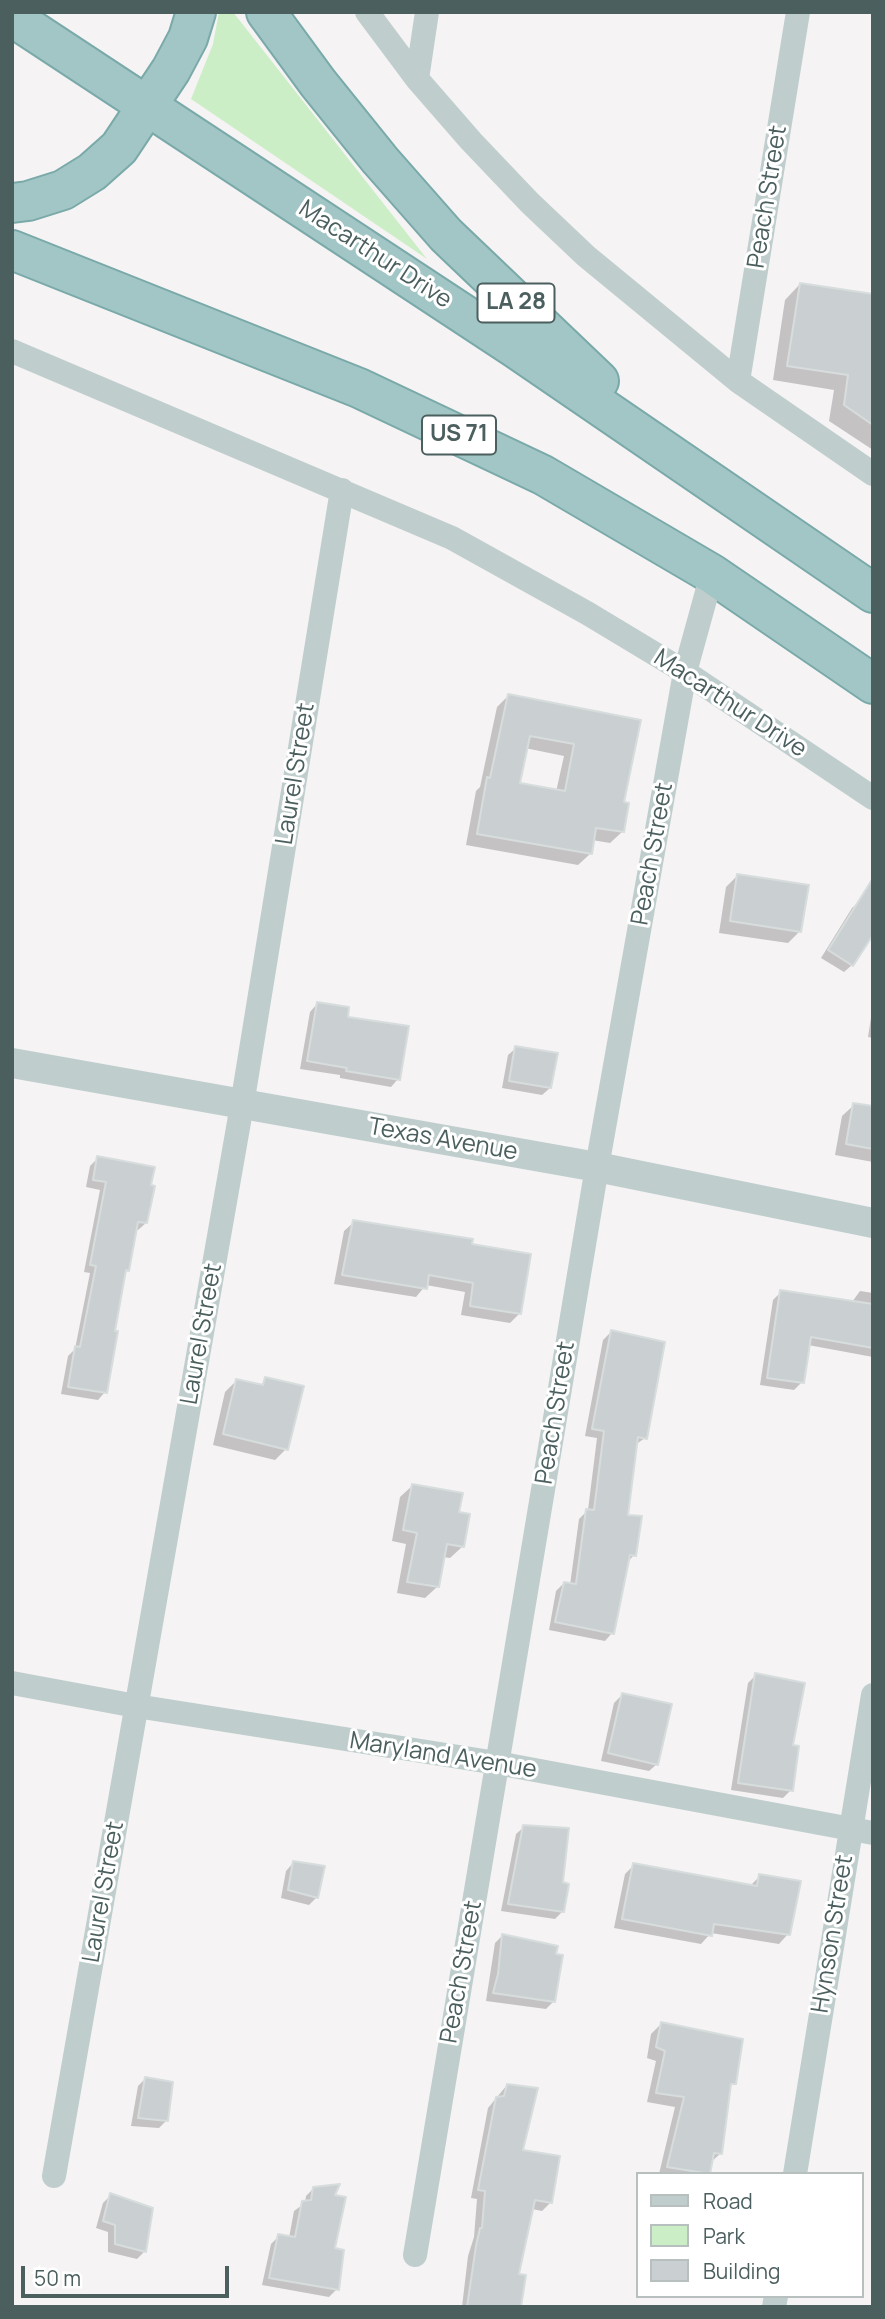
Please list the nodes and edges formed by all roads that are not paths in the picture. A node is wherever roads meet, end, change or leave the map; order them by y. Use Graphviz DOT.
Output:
graph roads {
  1 [pos="196,12"];
  2 [pos="266,12"];
  3 [pos="367,12"];
  4 [pos="427,12"];
  5 [pos="798,12"];
  6 [pos="12,17"];
  7 [pos="417,79"];
  8 [pos="149,106"];
  9 [pos="12,203"];
  10 [pos="12,250"];
  11 [pos="12,351"];
  12 [pos="738,381"];
  13 [pos="873,474"];
  14 [pos="342,490"];
  15 [pos="810,551"];
  16 [pos="712,574"];
  17 [pos="873,593"];
  18 [pos="685,672"];
  19 [pos="873,684"];
  20 [pos="873,798"];
  21 [pos="12,1063"];
  22 [pos="242,1105"];
  23 [pos="597,1167"];
  24 [pos="873,1223"];
  25 [pos="12,1683"];
  26 [pos="873,1695"];
  27 [pos="136,1706"];
  28 [pos="498,1763"];
  29 [pos="861,1831"];
  30 [pos="795,2172"];
  31 [pos="54,2176"];
  32 [pos="415,2255"];
  1 -- 8 [label="highway"];
  2 -- 15 [label="highway, LA 28"];
  3 -- 7 [label="street"];
  4 -- 7 [label="street"];
  5 -- 12 [label="street, Peach Street"];
  6 -- 8 [label="highway, Macarthur Drive"];
  7 -- 12 [label="street"];
  8 -- 9 [label="highway"];
  8 -- 15 [label="highway, Macarthur Drive"];
  10 -- 16 [label="highway, US 71"];
  11 -- 14 [label="street, Macarthur Drive"];
  12 -- 13 [label="street"];
  14 -- 18 [label="street, Macarthur Drive"];
  14 -- 22 [label="street, Laurel Street"];
  15 -- 17 [label="highway, Macarthur Drive"];
  16 -- 18 [label="street, Peach Street"];
  16 -- 19 [label="highway, US 71"];
  18 -- 20 [label="street, Macarthur Drive"];
  18 -- 23 [label="street, Peach Street"];
  21 -- 22 [label="street, Texas Avenue"];
  22 -- 23 [label="street, Texas Avenue"];
  22 -- 27 [label="street, Laurel Street"];
  23 -- 24 [label="street, Texas Avenue"];
  23 -- 28 [label="street, Peach Street"];
  25 -- 27 [label="street, Maryland Avenue"];
  26 -- 29 [label="street, Hynson Street"];
  27 -- 28 [label="street, Maryland Avenue"];
  27 -- 31 [label="street, Laurel Street"];
  28 -- 29 [label="street, Maryland Avenue"];
  28 -- 32 [label="street, Peach Street"];
  29 -- 30 [label="street, Hynson Street"];
}
